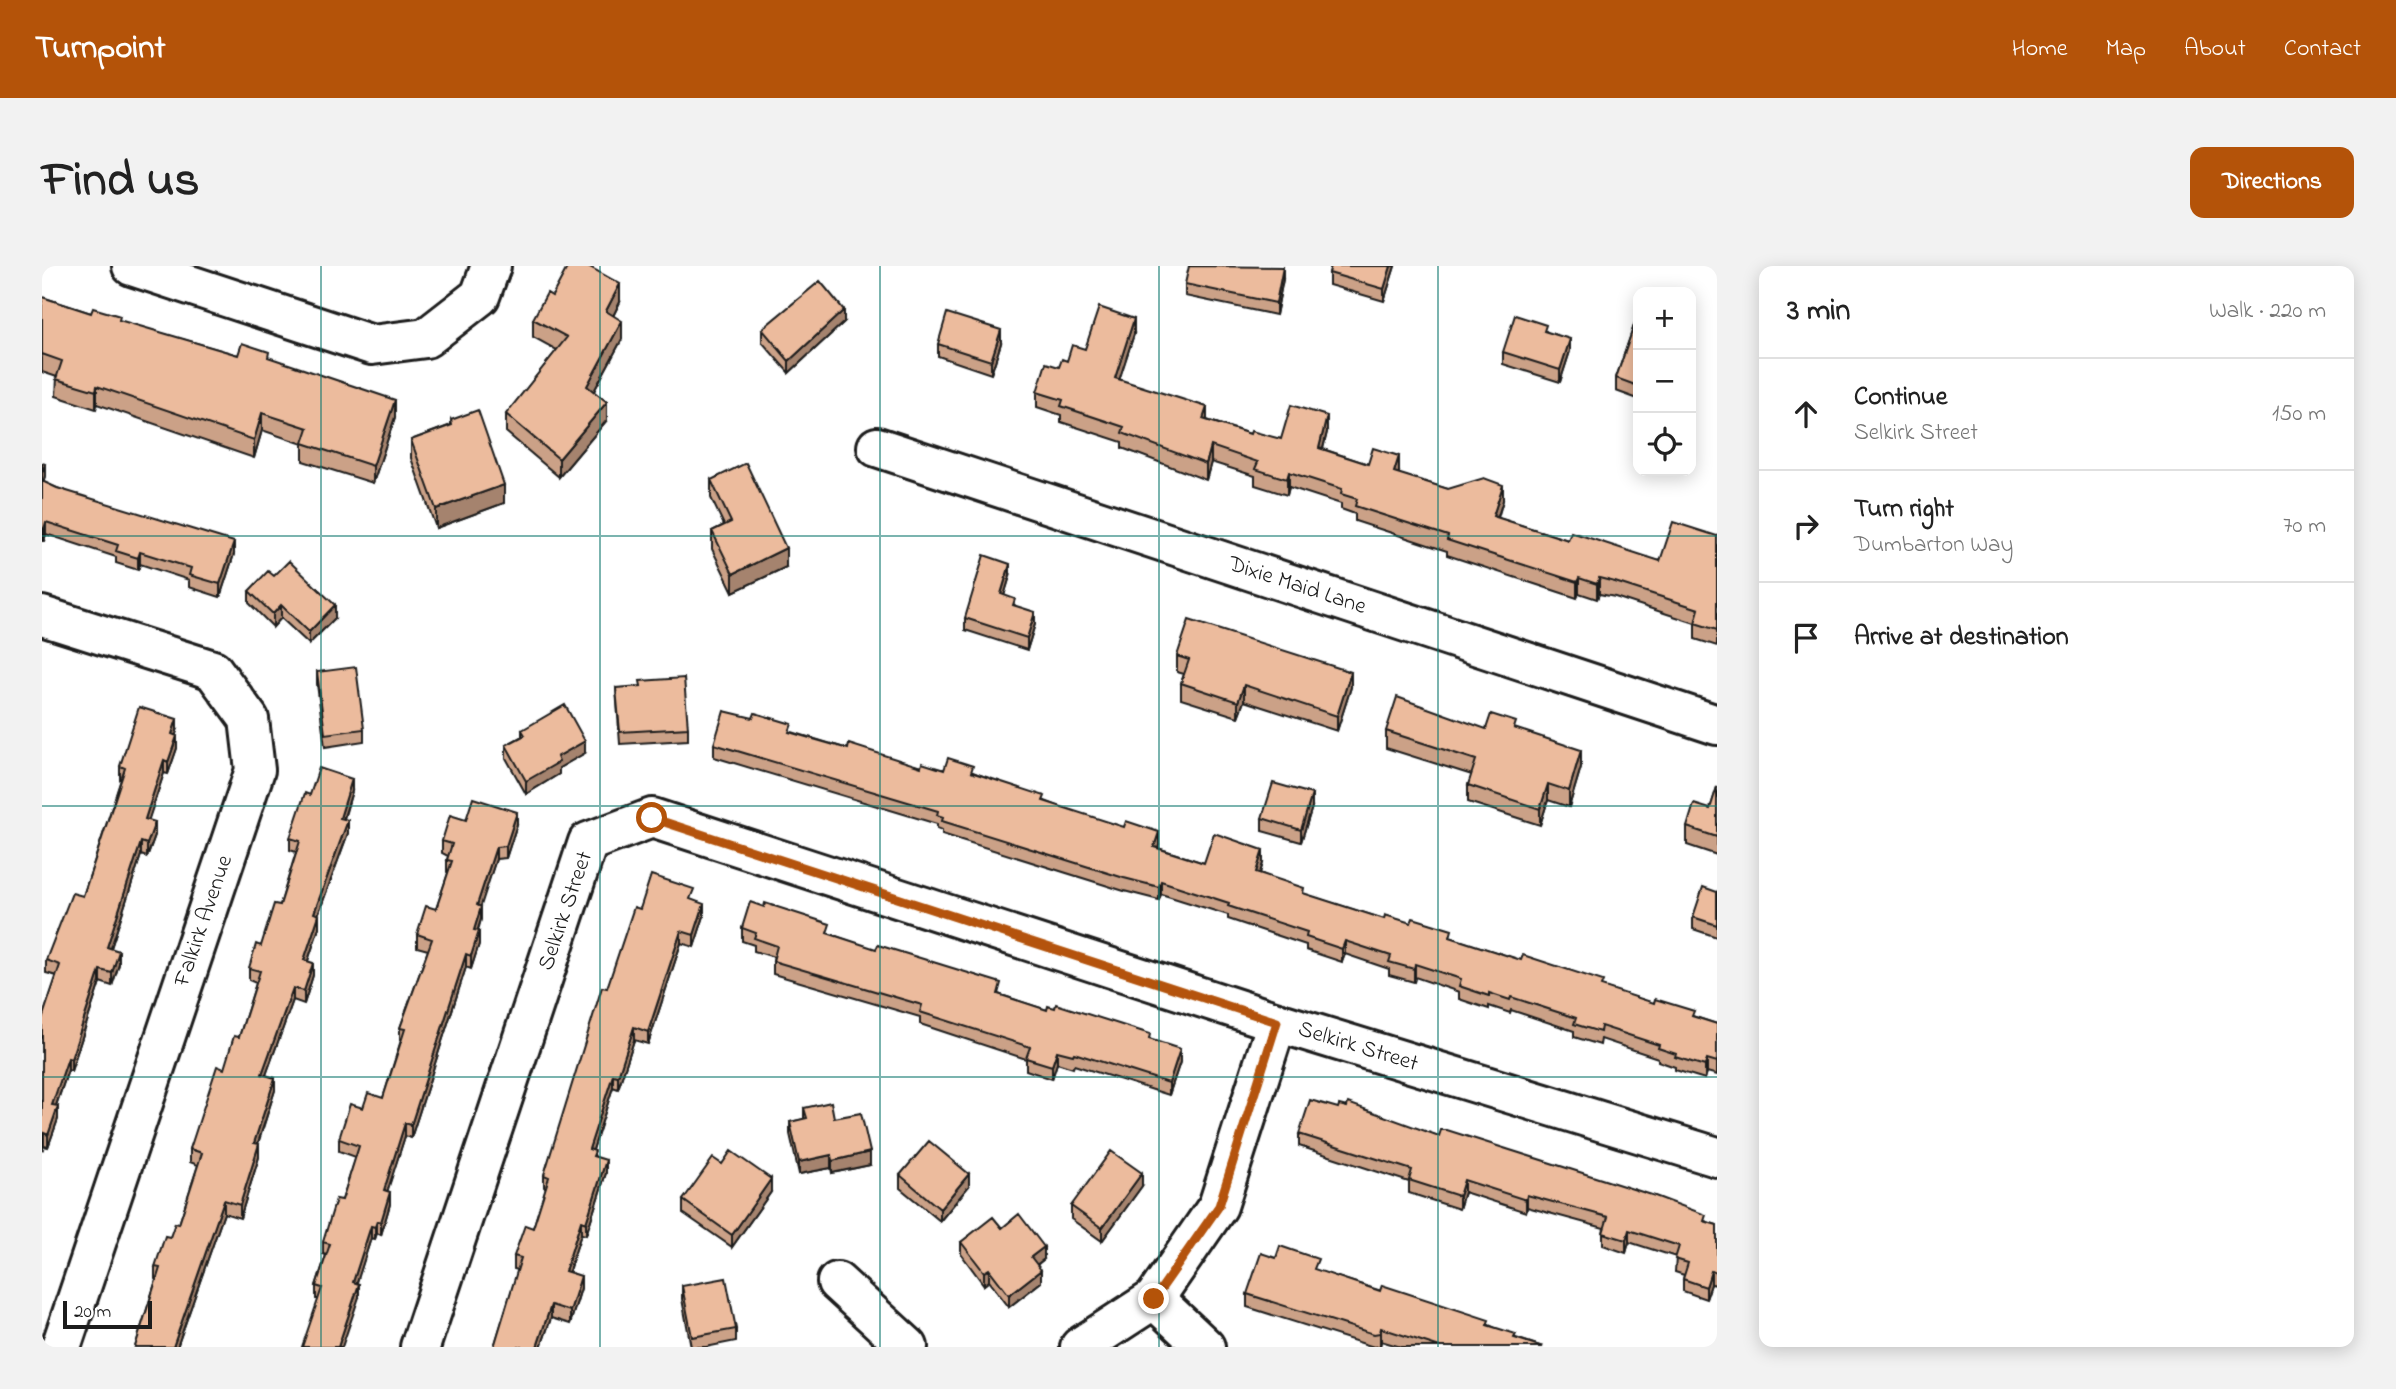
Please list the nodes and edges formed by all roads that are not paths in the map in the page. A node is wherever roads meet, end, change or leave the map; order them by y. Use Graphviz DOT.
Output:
graph roads {
  1 [pos="132,266"];
  2 [pos="491,266"];
  3 [pos="877,447"];
  4 [pos="42,616"];
  5 [pos="1717,725"];
  6 [pos="1277,1022"];
  7 [pos="1717,1157"];
  8 [pos="837,1282"];
  9 [pos="1154,1299"];
  10 [pos="61,1347"];
  11 [pos="420,1347"];
  12 [pos="908,1347"];
  13 [pos="1080,1347"];
  14 [pos="1205,1347"];
  1 -- 2 [label="street"];
  3 -- 5 [label="street, Dixie Maid Lane"];
  4 -- 10 [label="street, Falkirk Avenue"];
  6 -- 7 [label="street, Selkirk Street"];
  6 -- 9 [label="street"];
  6 -- 11 [label="street, Selkirk Street"];
  8 -- 12 [label="street"];
  9 -- 13 [label="street"];
  9 -- 14 [label="street"];
}
